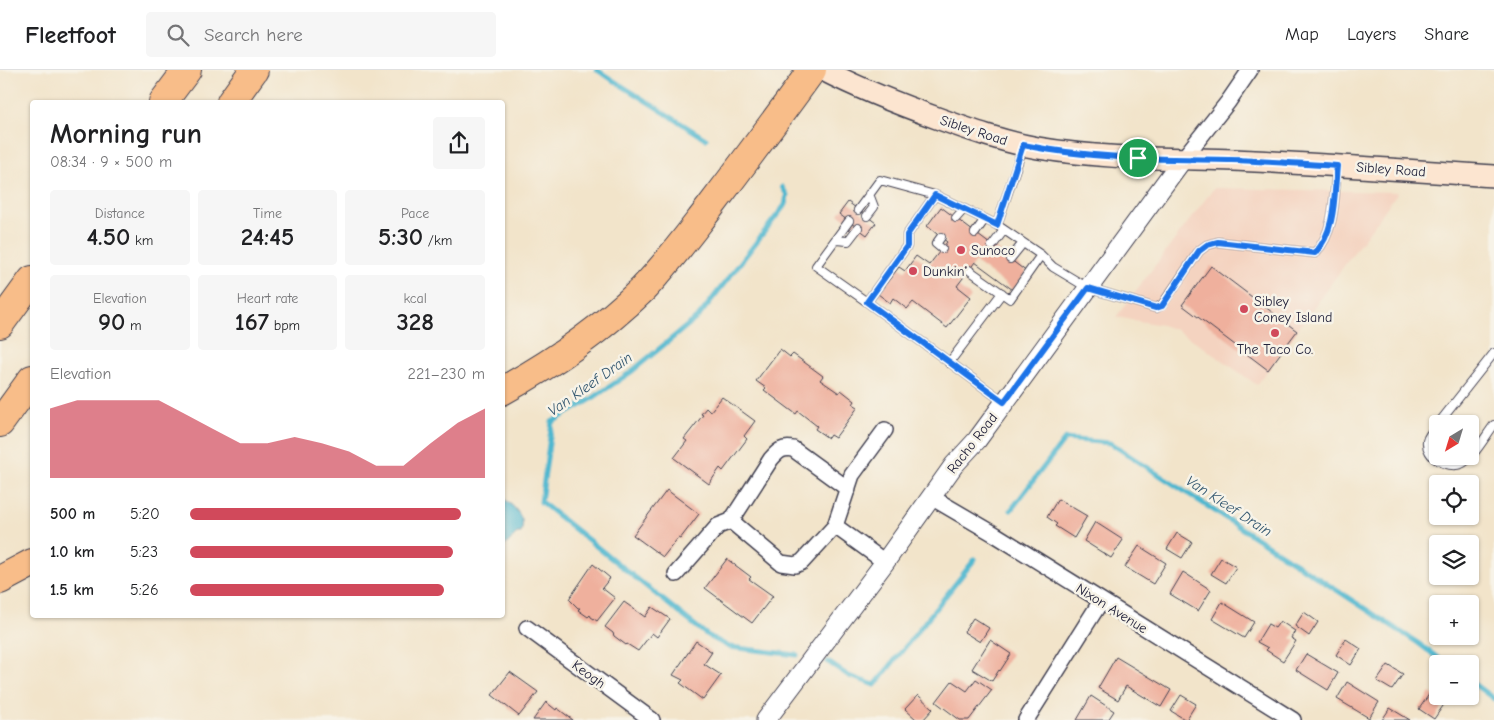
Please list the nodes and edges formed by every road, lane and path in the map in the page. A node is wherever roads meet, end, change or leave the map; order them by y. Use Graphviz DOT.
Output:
graph roads {
  1 [pos="188,70"];
  2 [pos="254,70"];
  3 [pos="812,70"];
  4 [pos="823,70"];
  5 [pos="1250,70"];
  6 [pos="166,100"];
  7 [pos="232,100"];
  8 [pos="1023,145"];
  9 [pos="1182,160"];
  10 [pos="1337,166"];
  11 [pos="1494,176"];
  12 [pos="869,194"];
  13 [pos="935,195"];
  14 [pos="964,209"];
  15 [pos="858,210"];
  16 [pos="867,216"];
  17 [pos="956,218"];
  18 [pos="985,220"];
  19 [pos="849,222"];
  20 [pos="997,225"];
  21 [pos="858,228"];
  22 [pos="1004,230"];
  23 [pos="975,233"];
  24 [pos="941,237"];
  25 [pos="836,240"];
  26 [pos="1023,243"];
  27 [pos="992,246"];
  28 [pos="942,249"];
  29 [pos="1041,255"];
  30 [pos="1010,260"];
  31 [pos="979,265"];
  32 [pos="996,278"];
  33 [pos="30,283"];
  34 [pos="991,285"];
  35 [pos="1088,288"];
  36 [pos="1002,294"];
  37 [pos="867,302"];
  38 [pos="0,324"];
  39 [pos="1494,353"];
  40 [pos="949,363"];
  41 [pos="30,382"];
  42 [pos="505,389"];
  43 [pos="1004,402"];
  44 [pos="1445,415"];
  45 [pos="0,423"];
  46 [pos="1494,425"];
  47 [pos="885,430"];
  48 [pos="1429,436"];
  49 [pos="1479,445"];
  50 [pos="1429,452"];
  51 [pos="848,489"];
  52 [pos="931,497"];
  53 [pos="730,521"];
  54 [pos="835,526"];
  55 [pos="885,562"];
  56 [pos="30,564"];
  57 [pos="676,574"];
  58 [pos="0,580"];
  59 [pos="1101,601"];
  60 [pos="527,628"];
  61 [pos="652,720"];
  62 [pos="766,720"];
  63 [pos="1026,720"];
  64 [pos="1293,720"];
  1 -- 6 [label="highway"];
  2 -- 7 [label="highway"];
  3 -- 42 [label="highway"];
  4 -- 8 [label="main road, Sibley Road"];
  5 -- 9 [label="street, Racho Road"];
  8 -- 9 [label="main road, Sibley Road"];
  8 -- 20 [label="lane"];
  9 -- 10 [label="main road, Sibley Road"];
  9 -- 35 [label="street, Racho Road"];
  10 -- 11 [label="main road, Sibley Road"];
  10 -- 35 [label="lane"];
  12 -- 13 [label="lane"];
  12 -- 15 [label="lane"];
  12 -- 16 [label="lane"];
  13 -- 14 [label="lane"];
  13 -- 37 [label="lane"];
  14 -- 17 [label="lane"];
  14 -- 18 [label="lane"];
  18 -- 20 [label="lane"];
  18 -- 23 [label="lane"];
  19 -- 25 [label="lane"];
  20 -- 22 [label="lane"];
  21 -- 25 [label="lane"];
  22 -- 26 [label="lane"];
  22 -- 27 [label="lane"];
  24 -- 28 [label="lane"];
  25 -- 37 [label="lane"];
  26 -- 29 [label="lane"];
  26 -- 30 [label="lane"];
  29 -- 35 [label="lane"];
  29 -- 36 [label="lane"];
  31 -- 34 [label="lane"];
  32 -- 34 [label="lane"];
  33 -- 38 [label="highway"];
  34 -- 36 [label="lane"];
  35 -- 43 [label="street, Racho Road"];
  36 -- 40 [label="lane"];
  37 -- 40 [label="lane"];
  39 -- 44 [label="lane"];
  40 -- 43 [label="lane"];
  41 -- 45 [label="highway"];
  43 -- 52 [label="street, Racho Road"];
  46 -- 49 [label="lane"];
  47 -- 51 [label="street"];
  48 -- 50 [label="lane"];
  51 -- 53 [label="street"];
  51 -- 54 [label="street"];
  52 -- 55 [label="street, Racho Road"];
  52 -- 59 [label="street, Nixon Avenue"];
  53 -- 54 [label="street"];
  53 -- 57 [label="street"];
  54 -- 55 [label="street"];
  55 -- 62 [label="street, Racho Road"];
  56 -- 58 [label="highway"];
  59 -- 63 [label="street"];
  59 -- 64 [label="street, Nixon Avenue"];
  60 -- 61 [label="street, Keogh"];
}
